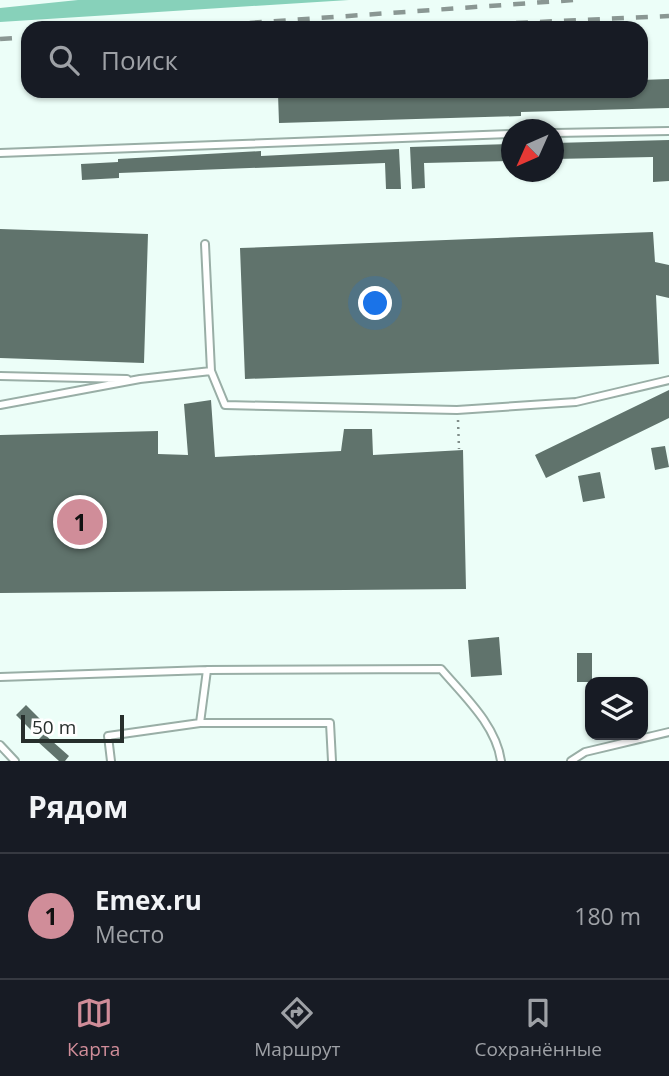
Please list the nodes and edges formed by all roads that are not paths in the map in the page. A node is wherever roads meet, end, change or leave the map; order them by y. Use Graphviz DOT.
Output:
graph roads {
  1 [pos="669,131"];
  2 [pos="564,133"];
  3 [pos="501,134"];
  4 [pos="0,153"];
  5 [pos="205,244"];
  6 [pos="211,371"];
  7 [pos="0,376"];
  8 [pos="140,379"];
  9 [pos="669,380"];
  10 [pos="0,405"];
  11 [pos="206,670"];
  12 [pos="0,677"];
  13 [pos="200,723"];
  14 [pos="669,732"];
  15 [pos="0,745"];
  16 [pos="15,761"];
  17 [pos="111,761"];
  18 [pos="332,761"];
  19 [pos="501,761"];
  20 [pos="572,761"];
  1 -- 2 [label="lane"];
  3 -- 4 [label="lane"];
  5 -- 6 [label="lane"];
  6 -- 8 [label="lane"];
  6 -- 9 [label="lane"];
  7 -- 8 [label="lane"];
  8 -- 10 [label="lane"];
  11 -- 12 [label="lane"];
  11 -- 13 [label="lane"];
  11 -- 19 [label="lane"];
  13 -- 17 [label="lane"];
  13 -- 18 [label="lane"];
  14 -- 20 [label="lane"];
  15 -- 16 [label="lane"];
}
